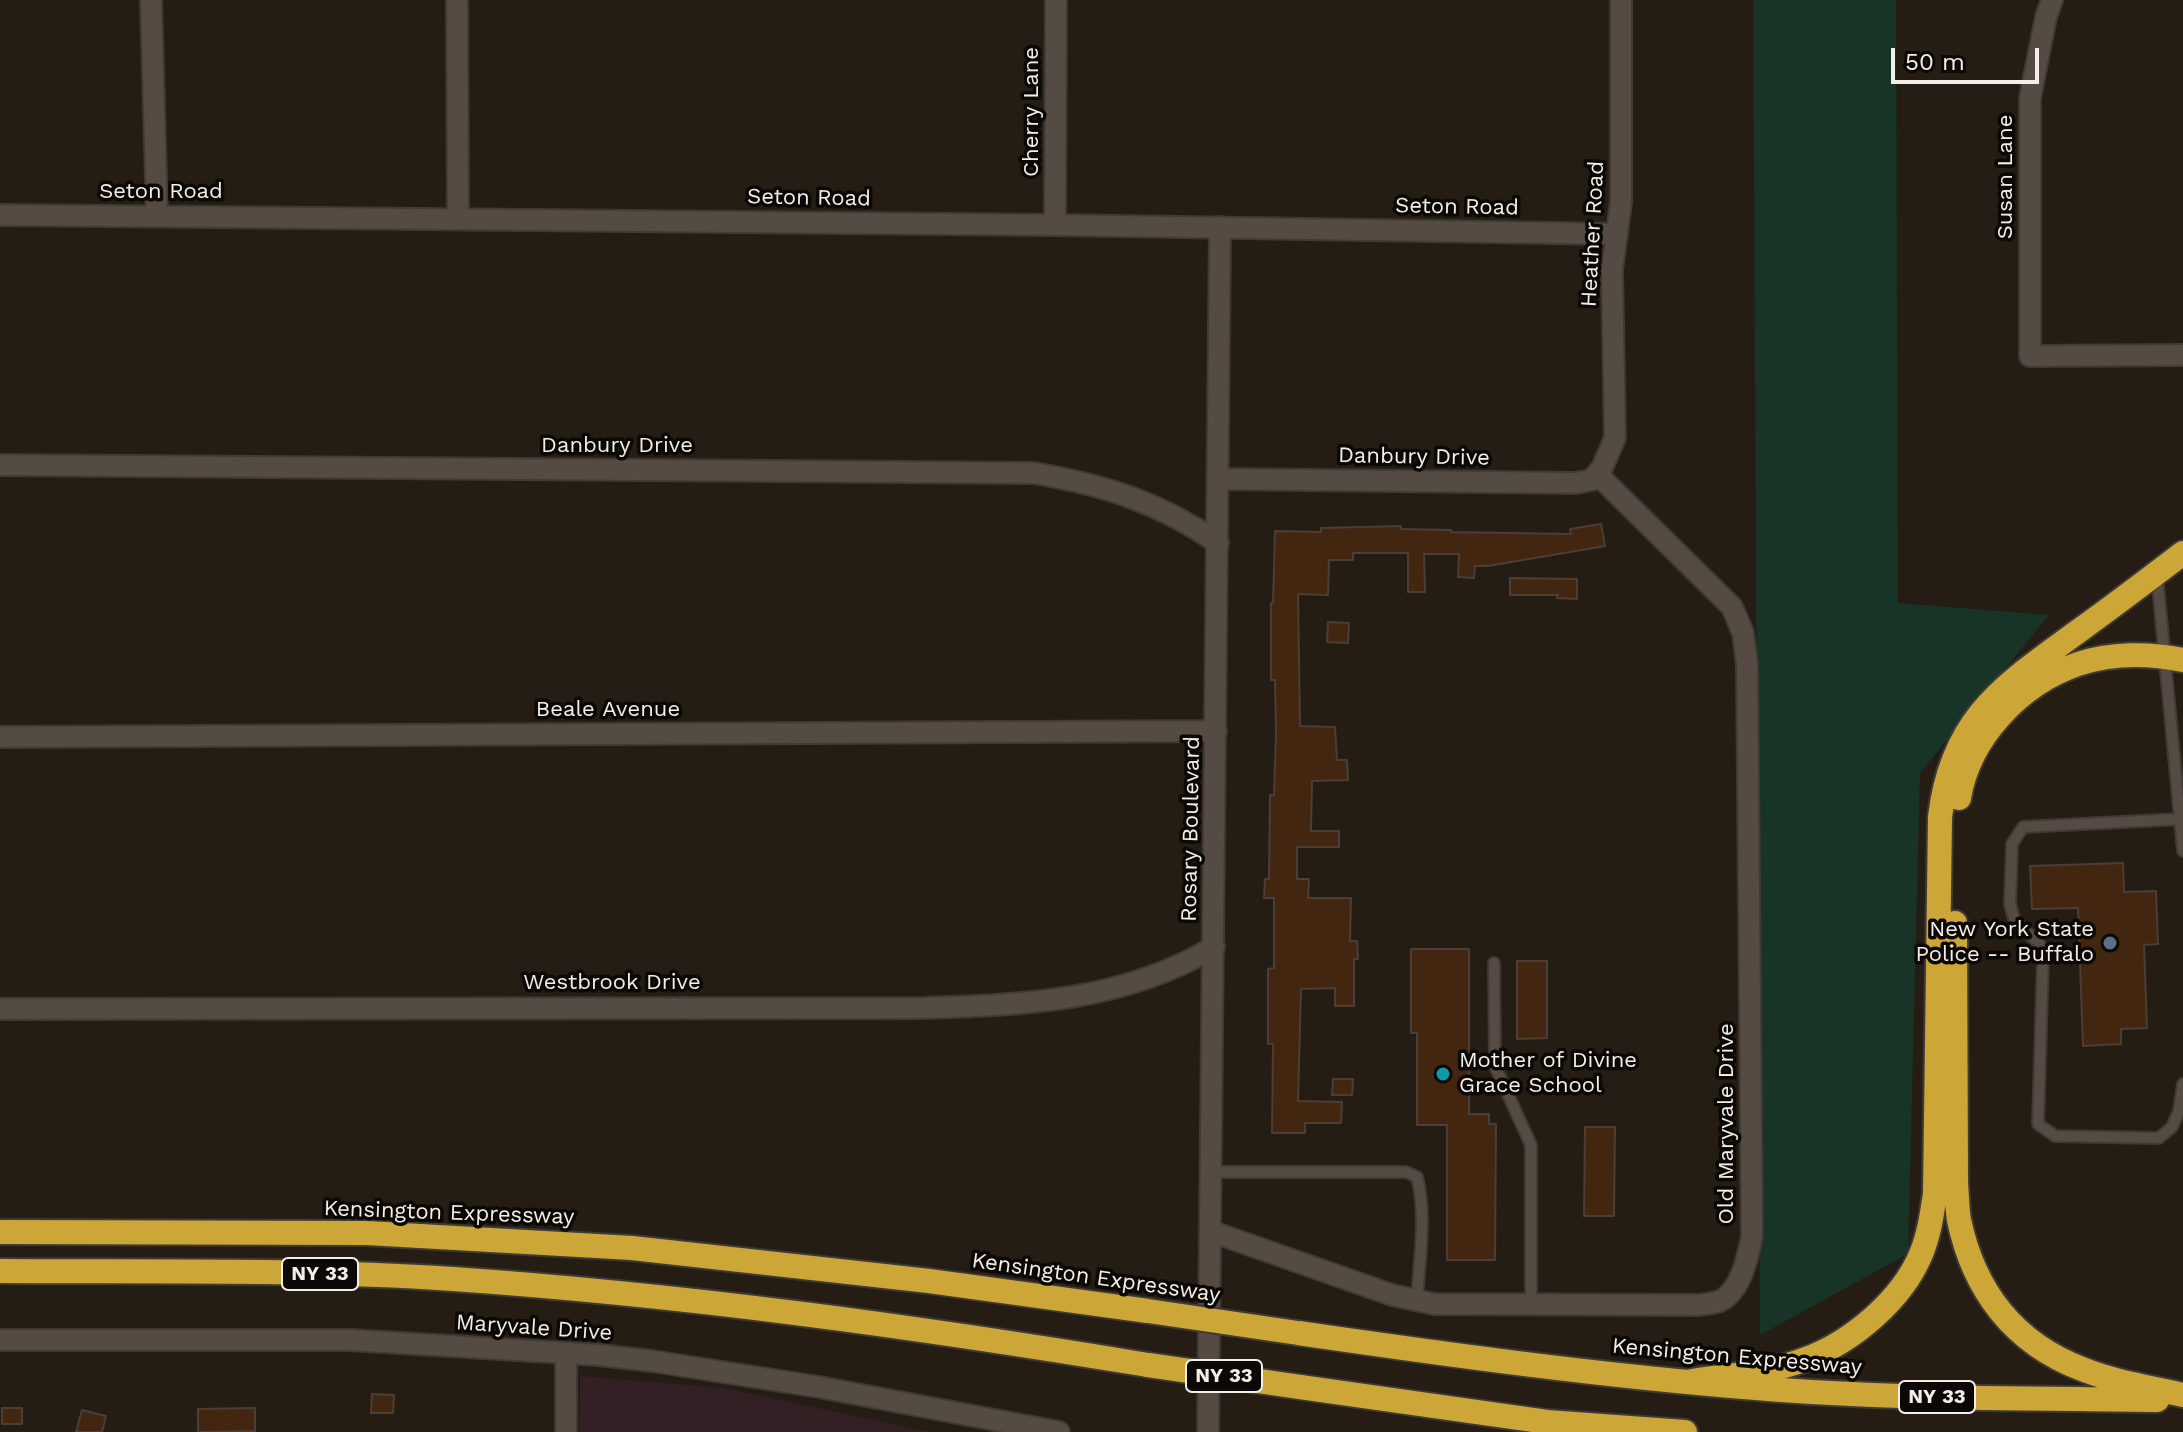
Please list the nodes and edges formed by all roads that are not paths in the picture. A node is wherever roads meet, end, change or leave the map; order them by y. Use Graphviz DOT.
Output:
graph roads {
  1 [pos="151,0"];
  2 [pos="457,0"];
  3 [pos="1056,0"];
  4 [pos="1621,0"];
  5 [pos="2052,0"];
  6 [pos="0,215"];
  7 [pos="157,216"];
  8 [pos="458,219"];
  9 [pos="1055,225"];
  10 [pos="1220,227"];
  11 [pos="1617,234"];
  12 [pos="2183,355"];
  13 [pos="0,465"];
  14 [pos="1600,471"];
  15 [pos="1219,479"];
  16 [pos="1218,543"];
  17 [pos="2183,553"];
  18 [pos="2156,573"];
  19 [pos="2174,658"];
  20 [pos="1216,731"];
  21 [pos="0,737"];
  22 [pos="2181,819"];
  23 [pos="2183,851"];
  24 [pos="1214,947"];
  25 [pos="1494,963"];
  26 [pos="0,1009"];
  27 [pos="2183,1084"];
  28 [pos="1211,1172"];
  29 [pos="1210,1231"];
  30 [pos="0,1232"];
  31 [pos="0,1271"];
  32 [pos="1417,1300"];
  33 [pos="1531,1304"];
  34 [pos="0,1340"];
  35 [pos="566,1353"];
  36 [pos="1692,1381"];
  37 [pos="2183,1397"];
  38 [pos="1660,1431"];
  39 [pos="566,1432"];
  40 [pos="1059,1432"];
  41 [pos="1208,1432"];
  42 [pos="1685,1432"];
  1 -- 7 [label="street"];
  2 -- 8 [label="street"];
  3 -- 9 [label="street, Cherry Lane"];
  4 -- 11 [label="street, Heather Road"];
  5 -- 12 [label="street, Susan Lane"];
  6 -- 7 [label="street, Seton Road"];
  7 -- 8 [label="street, Seton Road"];
  8 -- 9 [label="street, Seton Road"];
  9 -- 10 [label="street, Seton Road"];
  10 -- 11 [label="street, Seton Road"];
  10 -- 15 [label="street, Rosary Boulevard"];
  11 -- 14 [label="street, Heather Road"];
  13 -- 16 [label="street, Danbury Drive"];
  14 -- 15 [label="street, Danbury Drive"];
  14 -- 33 [label="street, Old Maryvale Drive"];
  15 -- 16 [label="street, Rosary Boulevard"];
  16 -- 20 [label="street, Rosary Boulevard"];
  17 -- 18 [label="highway"];
  18 -- 19 [label="lane"];
  18 -- 36 [label="highway"];
  19 -- 22 [label="lane"];
  19 -- 37 [label="highway"];
  20 -- 21 [label="street, Beale Avenue"];
  20 -- 24 [label="street, Rosary Boulevard"];
  22 -- 23 [label="lane"];
  22 -- 27 [label="lane"];
  24 -- 26 [label="street, Westbrook Drive"];
  24 -- 28 [label="street, Rosary Boulevard"];
  25 -- 33 [label="lane"];
  28 -- 29 [label="street, Rosary Boulevard"];
  28 -- 32 [label="lane"];
  29 -- 32 [label="street, Old Maryvale Drive"];
  29 -- 41 [label="street, Rosary Boulevard"];
  30 -- 36 [label="highway, Kensington Expressway / NY 33, bridge"];
  31 -- 38 [label="highway, NY 33, bridge"];
  32 -- 33 [label="street, Old Maryvale Drive"];
  34 -- 35 [label="street, Maryvale Drive"];
  35 -- 39 [label="street"];
  35 -- 40 [label="street, Maryvale Drive"];
  36 -- 37 [label="highway, Kensington Expressway / NY 33"];
  38 -- 42 [label="highway, NY 33"];
}
